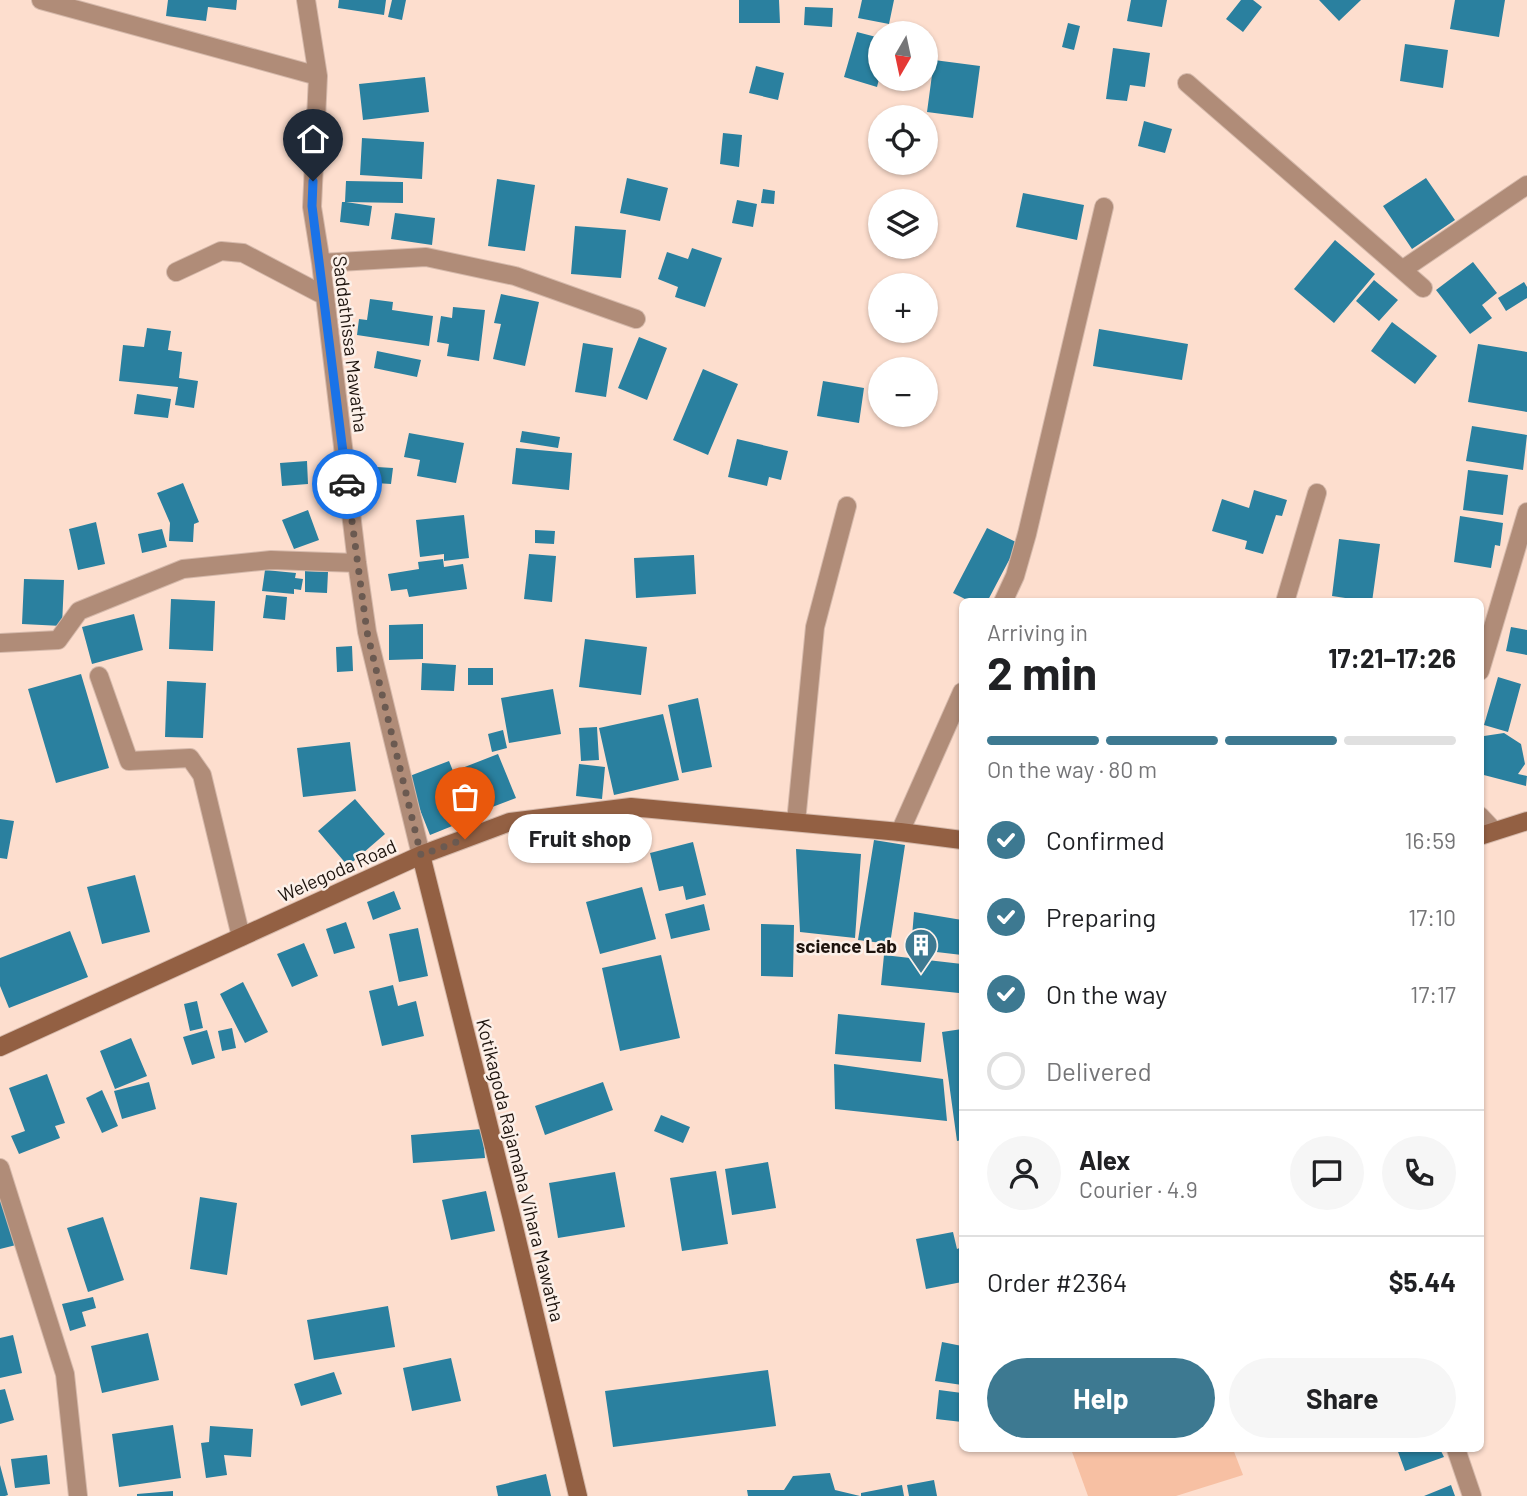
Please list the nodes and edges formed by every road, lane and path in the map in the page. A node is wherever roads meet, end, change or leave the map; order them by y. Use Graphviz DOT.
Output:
graph roads {
  1 [pos="41,0"];
  2 [pos="306,0"];
  3 [pos="318,76"];
  4 [pos="1187,83"];
  5 [pos="1527,185"];
  6 [pos="1104,207"];
  7 [pos="321,263"];
  8 [pos="1402,270"];
  9 [pos="176,272"];
  10 [pos="1423,288"];
  11 [pos="325,296"];
  12 [pos="636,319"];
  13 [pos="1317,493"];
  14 [pos="847,506"];
  15 [pos="1527,513"];
  16 [pos="357,563"];
  17 [pos="1005,598"];
  18 [pos="1286,598"];
  19 [pos="0,643"];
  20 [pos="1484,658"];
  21 [pos="99,676"];
  22 [pos="959,699"];
  23 [pos="1527,821"];
  24 [pos="796,822"];
  25 [pos="900,832"];
  26 [pos="1487,834"];
  27 [pos="959,840"];
  28 [pos="421,855"];
  29 [pos="241,937"];
  30 [pos="0,1047"];
  31 [pos="0,1168"];
  32 [pos="1457,1452"];
  33 [pos="78,1496"];
  34 [pos="578,1496"];
  35 [pos="1472,1496"];
  1 -- 3 [label="street"];
  2 -- 3 [label="street, Saddathissa Mawatha"];
  3 -- 7 [label="street, Saddathissa Mawatha"];
  4 -- 8 [label="street"];
  5 -- 8 [label="street"];
  6 -- 17 [label="street"];
  7 -- 11 [label="street, Saddathissa Mawatha"];
  7 -- 12 [label="street"];
  8 -- 10 [label="street"];
  9 -- 11 [label="street"];
  11 -- 16 [label="street, Saddathissa Mawatha"];
  13 -- 18 [label="street"];
  14 -- 24 [label="street"];
  15 -- 20 [label="street"];
  16 -- 19 [label="street"];
  16 -- 28 [label="street, Saddathissa Mawatha"];
  21 -- 29 [label="street"];
  22 -- 25 [label="street"];
  23 -- 26 [label="street"];
  24 -- 25 [label="street, Welegoda Road"];
  24 -- 28 [label="street, Welegoda Road"];
  25 -- 27 [label="street, Welegoda Road"];
  28 -- 29 [label="street, Welegoda Road"];
  28 -- 34 [label="street, Kotikagoda Rajamaha Vihara Mawatha"];
  29 -- 30 [label="street, Welegoda Road"];
  31 -- 33 [label="street"];
  32 -- 35 [label="street"];
}
